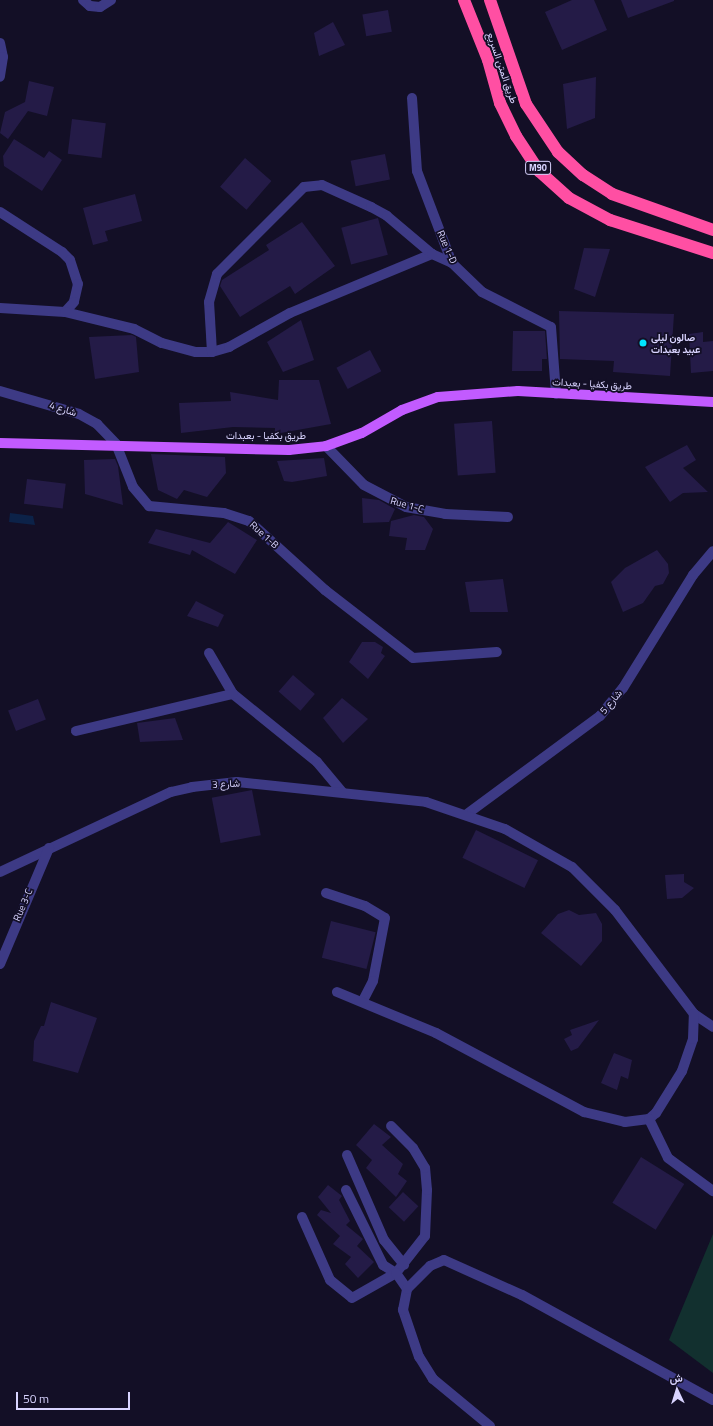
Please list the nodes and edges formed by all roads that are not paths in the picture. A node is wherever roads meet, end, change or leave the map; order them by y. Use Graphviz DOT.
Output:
graph roads {
  1 [pos="83,0"];
  2 [pos="111,0"];
  3 [pos="464,0"];
  4 [pos="490,0"];
  5 [pos="0,43"];
  6 [pos="0,77"];
  7 [pos="412,98"];
  8 [pos="0,212"];
  9 [pos="688,222"];
  10 [pos="713,224"];
  11 [pos="713,230"];
  12 [pos="700,250"];
  13 [pos="713,253"];
  14 [pos="432,254"];
  15 [pos="713,258"];
  16 [pos="452,263"];
  17 [pos="0,308"];
  18 [pos="65,312"];
  19 [pos="212,352"];
  20 [pos="0,391"];
  21 [pos="556,394"];
  22 [pos="713,402"];
  23 [pos="0,443"];
  24 [pos="116,444"];
  25 [pos="326,446"];
  26 [pos="508,517"];
  27 [pos="713,551"];
  28 [pos="498,652"];
  29 [pos="209,653"];
  30 [pos="233,694"];
  31 [pos="76,731"];
  32 [pos="343,793"];
  33 [pos="467,814"];
  34 [pos="49,848"];
  35 [pos="1,873"];
  36 [pos="326,893"];
  37 [pos="0,964"];
  38 [pos="337,992"];
  39 [pos="362,1001"];
  40 [pos="694,1014"];
  41 [pos="713,1027"];
  42 [pos="649,1119"];
  43 [pos="390,1126"];
  44 [pos="347,1155"];
  45 [pos="346,1190"];
  46 [pos="713,1191"];
  47 [pos="302,1217"];
  48 [pos="404,1265"];
  49 [pos="396,1273"];
  50 [pos="407,1290"];
  51 [pos="713,1400"];
  52 [pos="490,1426"];
  1 -- 2 [label="street"];
  3 -- 12 [label="highway, طريق المتن السريع / M90"];
  4 -- 9 [label="highway, طريق المتن السريع / M90"];
  5 -- 6 [label="street"];
  7 -- 16 [label="street, Rue 1-D"];
  8 -- 18 [label="street"];
  9 -- 10 [label="highway"];
  9 -- 11 [label="highway, M90"];
  12 -- 13 [label="highway, M90"];
  12 -- 15 [label="highway"];
  14 -- 16 [label="street"];
  14 -- 19 [label="street"];
  14 -- 19 [label="street"];
  16 -- 21 [label="street, Rue 1-D"];
  17 -- 18 [label="street"];
  18 -- 19 [label="street"];
  20 -- 24 [label="street, شارع 4"];
  21 -- 22 [label="main road, طريق بكفيا - بعبدات"];
  21 -- 25 [label="main road, طريق بكفيا - بعبدات"];
  23 -- 24 [label="main road, طريق بكفيا - بعبدات"];
  24 -- 25 [label="main road, طريق بكفيا - بعبدات"];
  24 -- 28 [label="street, Rue 1-B"];
  25 -- 26 [label="street, Rue 1-C"];
  27 -- 33 [label="street, شارع 5"];
  29 -- 30 [label="street"];
  30 -- 31 [label="street"];
  30 -- 32 [label="street"];
  32 -- 33 [label="street, شارع 3"];
  32 -- 34 [label="street, شارع 3"];
  33 -- 40 [label="street, شارع 3"];
  34 -- 35 [label="street, شارع 3"];
  34 -- 37 [label="street, Rue 3-C"];
  36 -- 39 [label="street"];
  38 -- 39 [label="street"];
  39 -- 42 [label="street"];
  40 -- 41 [label="street, شارع 3"];
  40 -- 42 [label="street"];
  42 -- 46 [label="street"];
  43 -- 48 [label="street"];
  44 -- 48 [label="street"];
  45 -- 49 [label="street"];
  47 -- 49 [label="street"];
  48 -- 49 [label="street"];
  49 -- 50 [label="street"];
  50 -- 51 [label="street"];
  50 -- 52 [label="street"];
}
